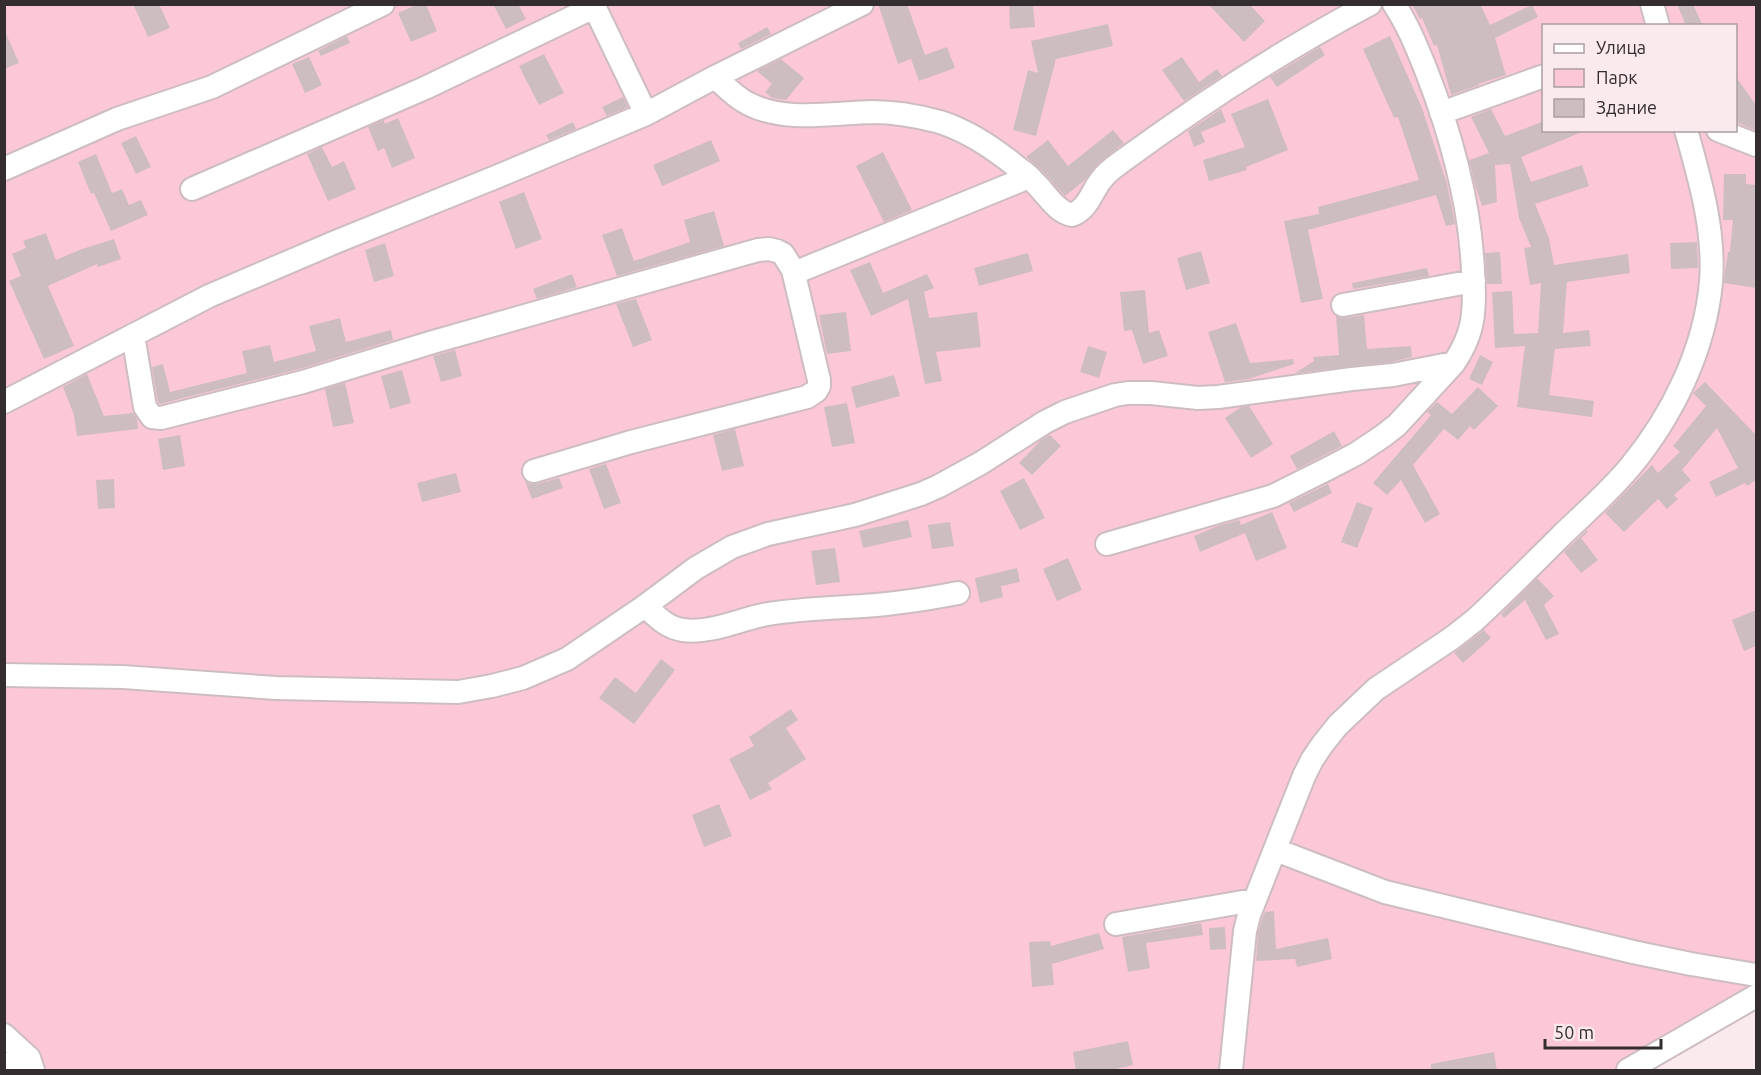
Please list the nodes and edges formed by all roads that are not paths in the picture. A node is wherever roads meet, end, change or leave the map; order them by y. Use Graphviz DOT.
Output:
graph roads {
  1 [pos="383,4"];
  2 [pos="862,4"];
  3 [pos="1370,4"];
  4 [pos="1394,4"];
  5 [pos="1652,4"];
  6 [pos="594,6"];
  7 [pos="1657,24"];
  8 [pos="716,77"];
  9 [pos="1542,77"];
  10 [pos="1441,113"];
  11 [pos="645,114"];
  12 [pos="1687,132"];
  13 [pos="1723,132"];
  14 [pos="1756,145"];
  15 [pos="6,163"];
  16 [pos="1029,177"];
  17 [pos="192,189"];
  18 [pos="794,273"];
  19 [pos="1474,281"];
  20 [pos="1343,305"];
  21 [pos="134,335"];
  22 [pos="1454,363"];
  23 [pos="4,402"];
  24 [pos="534,471"];
  25 [pos="1107,544"];
  26 [pos="958,593"];
  27 [pos="645,606"];
  28 [pos="4,675"];
  29 [pos="1276,850"];
  30 [pos="1254,900"];
  31 [pos="1116,924"];
  32 [pos="1756,975"];
  33 [pos="1756,996"];
  34 [pos="4,1035"];
  35 [pos="4,1064"];
  36 [pos="31,1064"];
  37 [pos="1231,1071"];
  38 [pos="1628,1071"];
  1 -- 15 [label="street"];
  2 -- 8 [label="street"];
  3 -- 16 [label="street"];
  4 -- 10 [label="street"];
  5 -- 7 [label="street"];
  6 -- 11 [label="street"];
  6 -- 17 [label="street"];
  8 -- 11 [label="street"];
  8 -- 16 [label="street"];
  9 -- 10 [label="street"];
  10 -- 19 [label="street"];
  11 -- 21 [label="street"];
  12 -- 29 [label="street"];
  13 -- 14 [label="street"];
  16 -- 18 [label="street"];
  18 -- 21 [label="street"];
  18 -- 24 [label="street"];
  19 -- 20 [label="street"];
  19 -- 22 [label="street"];
  21 -- 23 [label="street"];
  22 -- 25 [label="street"];
  22 -- 27 [label="street"];
  26 -- 27 [label="street"];
  27 -- 28 [label="street"];
  29 -- 30 [label="street"];
  29 -- 32 [label="street"];
  30 -- 31 [label="street"];
  30 -- 37 [label="street"];
  33 -- 38 [label="street"];
  34 -- 36 [label="street"];
  35 -- 36 [label="street"];
}
